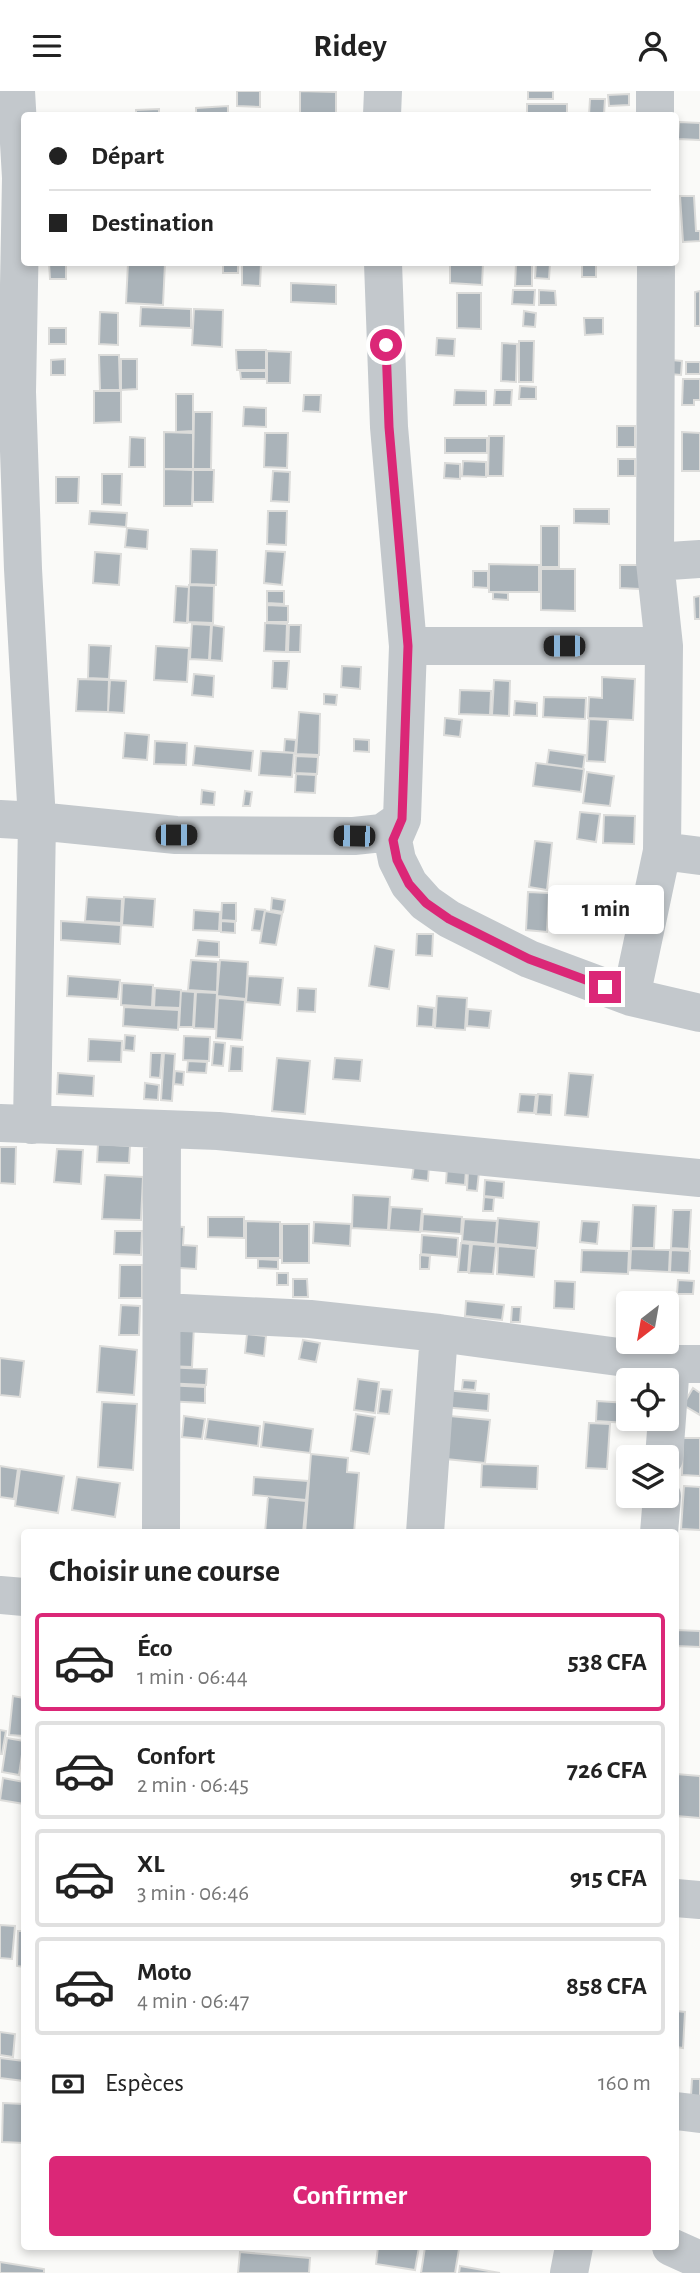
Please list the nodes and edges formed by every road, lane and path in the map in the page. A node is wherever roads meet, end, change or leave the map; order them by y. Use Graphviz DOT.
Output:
graph roads {
  1 [pos="16,91"];
  2 [pos="383,91"];
  3 [pos="655,91"];
  4 [pos="382,112"];
  5 [pos="655,112"];
  6 [pos="21,153"];
  7 [pos="21,249"];
  8 [pos="383,266"];
  9 [pos="656,266"];
  10 [pos="700,559"];
  11 [pos="655,562"];
  12 [pos="408,646"];
  13 [pos="664,646"];
  14 [pos="402,819"];
  15 [pos="18,820"];
  16 [pos="662,851"];
  17 [pos="700,856"];
  18 [pos="631,997"];
  19 [pos="700,1013"];
  20 [pos="16,1124"];
  21 [pos="162,1129"];
  22 [pos="700,1178"];
  23 [pos="162,1312"];
  24 [pos="439,1333"];
  25 [pos="685,1364"];
  26 [pos="667,1445"];
  27 [pos="661,1508"];
  28 [pos="161,1529"];
  29 [pos="425,1529"];
  30 [pos="659,1529"];
  31 [pos="0,1595"];
  32 [pos="21,1597"];
  33 [pos="679,1898"];
  34 [pos="700,1900"];
  35 [pos="679,2111"];
  36 [pos="700,2114"];
  37 [pos="573,2250"];
  38 [pos="678,2250"];
  39 [pos="700,2260"];
  40 [pos="569,2273"];
  1 -- 6 [label="street"];
  2 -- 4 [label="street"];
  3 -- 5 [label="street"];
  7 -- 15 [label="street"];
  8 -- 12 [label="street"];
  9 -- 11 [label="street"];
  10 -- 11 [label="street"];
  11 -- 13 [label="street"];
  12 -- 13 [label="street"];
  12 -- 14 [label="street"];
  13 -- 16 [label="street"];
  14 -- 15 [label="street"];
  14 -- 18 [label="street"];
  15 -- 20 [label="street"];
  16 -- 17 [label="street"];
  16 -- 18 [label="street"];
  18 -- 19 [label="street"];
  20 -- 21 [label="street"];
  21 -- 22 [label="street"];
  21 -- 23 [label="street"];
  23 -- 24 [label="street"];
  23 -- 28 [label="street"];
  24 -- 25 [label="street"];
  24 -- 29 [label="street"];
  25 -- 26 [label="street"];
  27 -- 30 [label="street"];
  31 -- 32 [label="street"];
  33 -- 34 [label="street"];
  35 -- 36 [label="street"];
  37 -- 40 [label="street"];
  38 -- 39 [label="street"];
}
